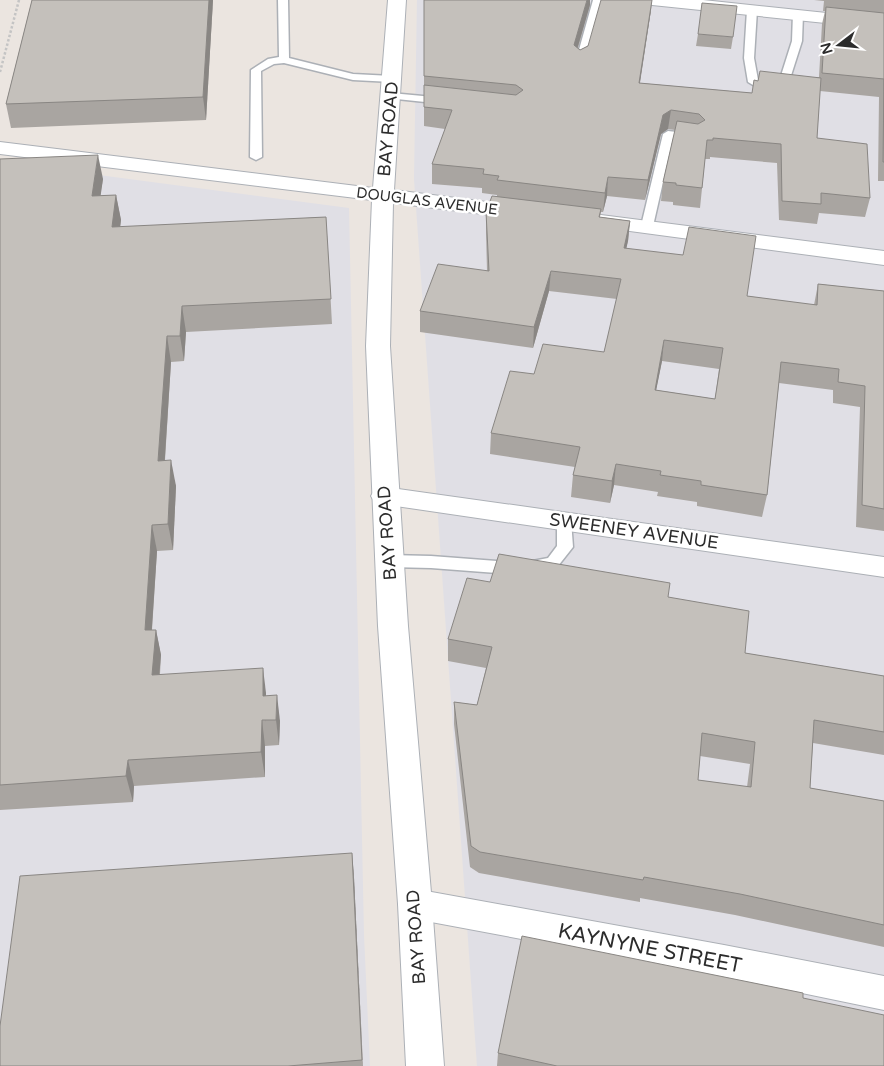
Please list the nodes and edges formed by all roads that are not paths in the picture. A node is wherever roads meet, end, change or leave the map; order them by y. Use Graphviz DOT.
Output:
graph roads {
  1 [pos="283,0"];
  2 [pos="397,0"];
  3 [pos="598,0"];
  4 [pos="652,0"];
  5 [pos="712,3"];
  6 [pos="752,10"];
  7 [pos="798,14"];
  8 [pos="884,24"];
  9 [pos="284,60"];
  10 [pos="580,64"];
  11 [pos="392,88"];
  12 [pos="451,102"];
  13 [pos="696,138"];
  14 [pos="0,148"];
  15 [pos="256,157"];
  16 [pos="383,196"];
  17 [pos="547,215"];
  18 [pos="577,218"];
  19 [pos="647,226"];
  20 [pos="884,258"];
  21 [pos="384,496"];
  22 [pos="564,520"];
  23 [pos="389,561"];
  24 [pos="884,567"];
  25 [pos="415,904"];
  26 [pos="884,994"];
  27 [pos="425,1066"];
  1 -- 9 [label="lane"];
  2 -- 11 [label="street, BAY ROAD"];
  3 -- 10 [label="lane"];
  4 -- 5 [label="street"];
  5 -- 6 [label="street"];
  6 -- 7 [label="street"];
  6 -- 7 [label="lane"];
  7 -- 8 [label="street"];
  9 -- 11 [label="lane"];
  9 -- 15 [label="lane"];
  11 -- 12 [label="lane"];
  11 -- 16 [label="street, BAY ROAD"];
  13 -- 19 [label="lane"];
  14 -- 16 [label="street, DOUGLAS AVENUE"];
  16 -- 17 [label="street, DOUGLAS AVENUE"];
  16 -- 21 [label="street, BAY ROAD"];
  18 -- 19 [label="street"];
  19 -- 20 [label="street"];
  21 -- 22 [label="street, SWEENEY AVENUE"];
  21 -- 23 [label="street, BAY ROAD"];
  22 -- 23 [label="lane"];
  22 -- 24 [label="street, SWEENEY AVENUE"];
  23 -- 25 [label="street, BAY ROAD"];
  25 -- 26 [label="street, KAYNYNE STREET"];
  25 -- 27 [label="street, BAY ROAD"];
}
